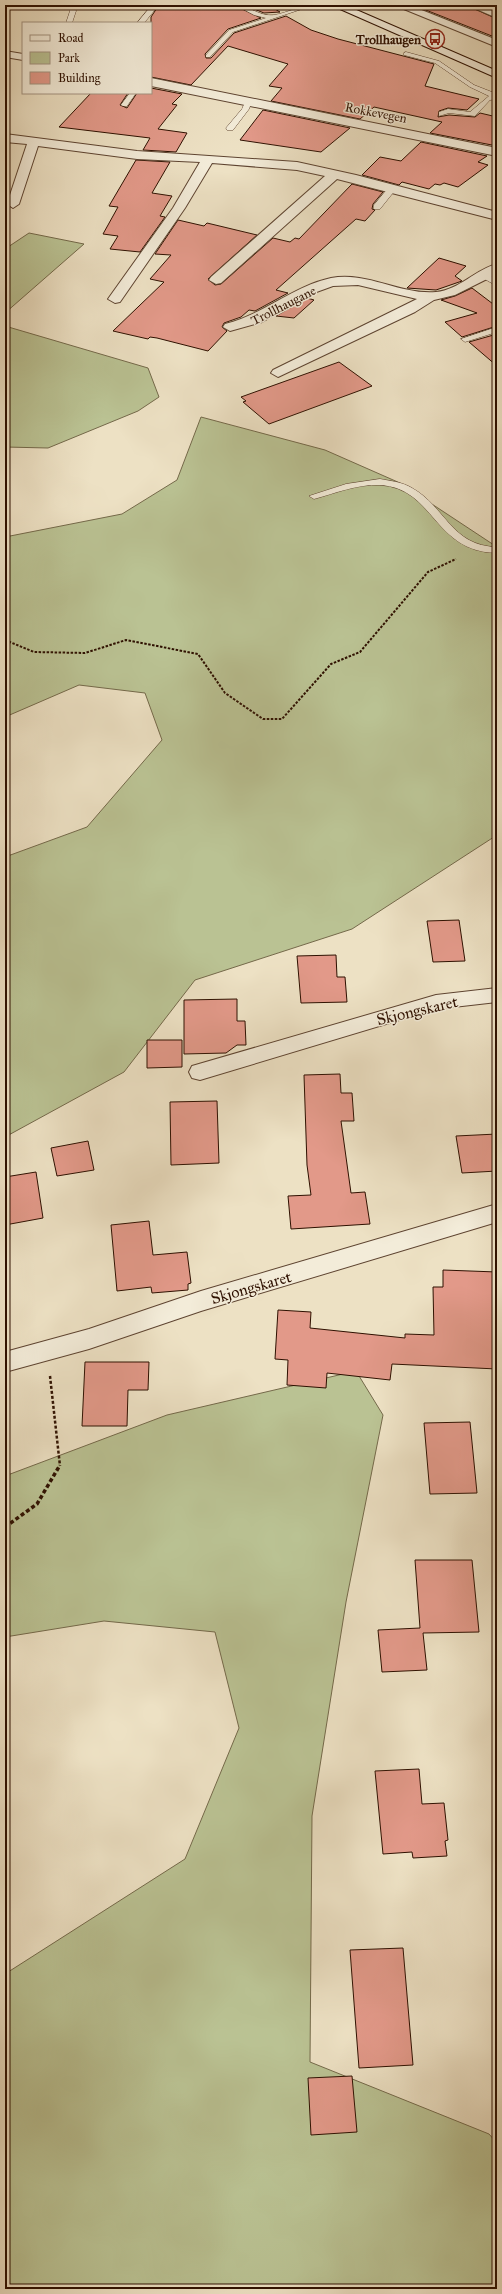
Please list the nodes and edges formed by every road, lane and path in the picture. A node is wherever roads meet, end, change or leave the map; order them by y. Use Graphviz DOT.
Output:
graph roads {
  1 [pos="71,5"];
  2 [pos="238,5"];
  3 [pos="311,5"];
  4 [pos="338,5"];
  5 [pos="399,5"];
  6 [pos="472,5"];
  7 [pos="155,6"];
  8 [pos="497,15"];
  9 [pos="273,18"];
  10 [pos="70,22"];
  11 [pos="141,22"];
  12 [pos="497,44"];
  13 [pos="5,54"];
  14 [pos="406,54"];
  15 [pos="208,56"];
  16 [pos="22,57"];
  17 [pos="497,75"];
  18 [pos="152,82"];
  19 [pos="132,94"];
  20 [pos="496,96"];
  21 [pos="248,101"];
  22 [pos="125,104"];
  23 [pos="442,114"];
  24 [pos="230,128"];
  25 [pos="5,138"];
  26 [pos="34,141"];
  27 [pos="497,152"];
  28 [pos="208,159"];
  29 [pos="336,174"];
  30 [pos="392,189"];
  31 [pos="13,204"];
  32 [pos="377,207"];
  33 [pos="497,216"];
  34 [pos="497,268"];
  35 [pos="484,276"];
  36 [pos="216,280"];
  37 [pos="497,284"];
  38 [pos="430,296"];
  39 [pos="115,298"];
  40 [pos="230,327"];
  41 [pos="497,329"];
  42 [pos="465,339"];
  43 [pos="278,373"];
  44 [pos="314,496"];
  45 [pos="481,548"];
  46 [pos="497,550"];
  47 [pos="5,640"];
  48 [pos="497,994"];
  49 [pos="200,1072"];
  50 [pos="497,1213"];
  51 [pos="48,1350"];
  52 [pos="5,1362"];
  53 [pos="5,1527"];
  1 -- 10 [label="lane"];
  2 -- 9 [label="lane"];
  3 -- 9 [label="lane"];
  4 -- 17 [label="street"];
  5 -- 12 [label="street"];
  6 -- 8 [label="street"];
  7 -- 11 [label="lane"];
  9 -- 15 [label="lane"];
  13 -- 16 [label="street"];
  14 -- 20 [label="lane"];
  18 -- 21 [label="street, Rokkevegen"];
  19 -- 22 [label="lane"];
  20 -- 23 [label="lane"];
  21 -- 24 [label="lane"];
  21 -- 27 [label="street, Rokkevegen"];
  25 -- 26 [label="street"];
  26 -- 28 [label="street"];
  26 -- 31 [label="street"];
  28 -- 29 [label="street"];
  28 -- 39 [label="street"];
  29 -- 30 [label="street"];
  29 -- 36 [label="street"];
  30 -- 32 [label="lane"];
  30 -- 33 [label="street"];
  34 -- 35 [label="street, Trollhaugane"];
  35 -- 37 [label="lane"];
  35 -- 38 [label="street, Trollhaugane"];
  38 -- 40 [label="street, Trollhaugane"];
  38 -- 43 [label="street, Trollhaugane"];
  41 -- 42 [label="lane"];
  44 -- 45 [label="lane"];
  45 -- 46 [label="lane"];
  45 -- 47 [label="path"];
  48 -- 49 [label="street, Skjongskaret"];
  50 -- 51 [label="street, Skjongskaret"];
  51 -- 52 [label="street, Skjongskaret"];
  51 -- 53 [label="path"];
}
